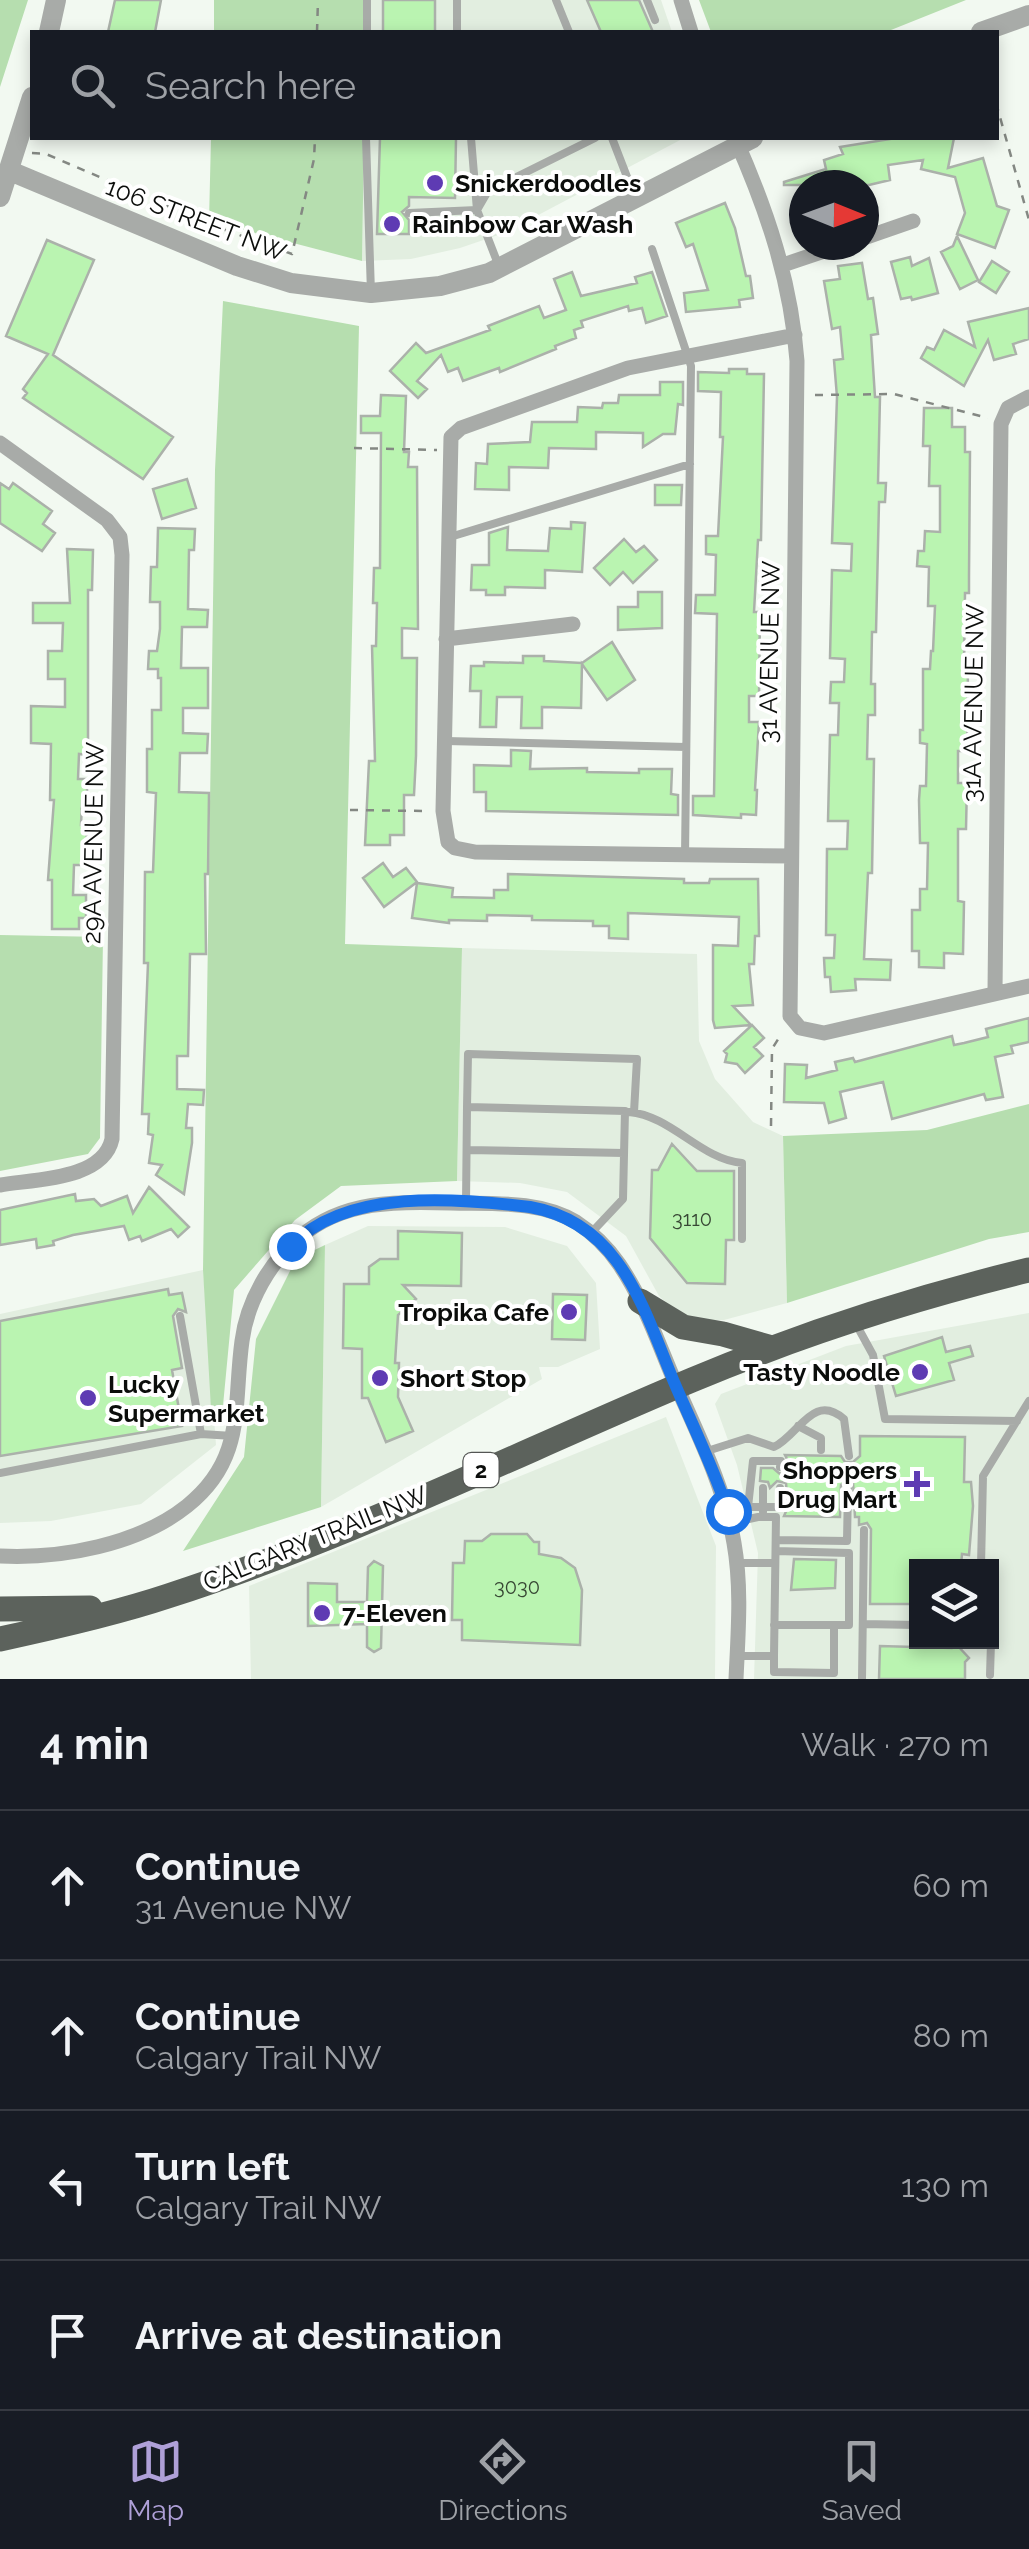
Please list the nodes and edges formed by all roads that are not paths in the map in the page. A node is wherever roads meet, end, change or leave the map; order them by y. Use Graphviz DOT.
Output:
graph roads {
  1 [pos="56,0"];
  2 [pos="367,0"];
  3 [pos="457,0"];
  4 [pos="556,0"];
  5 [pos="646,0"];
  6 [pos="681,0"];
  7 [pos="1029,15"];
  8 [pos="654,20"];
  9 [pos="49,30"];
  10 [pos="367,30"];
  11 [pos="456,30"];
  12 [pos="568,30"];
  13 [pos="690,30"];
  14 [pos="987,30"];
  15 [pos="30,104"];
  16 [pos="366,140"];
  17 [pos="470,140"];
  18 [pos="591,140"];
  19 [pos="613,140"];
  20 [pos="742,140"];
  21 [pos="10,170"];
  22 [pos="0,198"];
  23 [pos="636,199"];
  24 [pos="477,210"];
  25 [pos="409,213"];
  26 [pos="913,221"];
  27 [pos="879,233"];
  28 [pos="652,249"];
  29 [pos="798,260"];
  30 [pos="783,265"];
  31 [pos="500,268"];
  32 [pos="371,293"];
  33 [pos="795,335"];
  34 [pos="687,354"];
  35 [pos="1029,397"];
  36 [pos="0,443"];
  37 [pos="690,464"];
  38 [pos="448,537"];
  39 [pos="573,624"];
  40 [pos="446,639"];
  41 [pos="445,741"];
  42 [pos="686,747"];
  43 [pos="685,856"];
  44 [pos="791,856"];
  45 [pos="1029,986"];
  46 [pos="995,992"];
  47 [pos="467,1107"];
  48 [pos="629,1112"];
  49 [pos="466,1150"];
  50 [pos="624,1153"];
  51 [pos="0,1186"];
  52 [pos="466,1203"];
  53 [pos="591,1233"];
  54 [pos="742,1239"];
  55 [pos="1029,1271"];
  56 [pos="640,1301"];
  57 [pos="180,1316"];
  58 [pos="853,1320"];
  59 [pos="772,1348"];
  60 [pos="676,1386"];
  61 [pos="1029,1401"];
  62 [pos="1017,1421"];
  63 [pos="798,1426"];
  64 [pos="201,1434"];
  65 [pos="233,1436"];
  66 [pos="764,1444"];
  67 [pos="822,1450"];
  68 [pos="704,1452"];
  69 [pos="849,1456"];
  70 [pos="764,1464"];
  71 [pos="780,1467"];
  72 [pos="0,1473"];
  73 [pos="764,1488"];
  74 [pos="780,1488"];
  75 [pos="848,1488"];
  76 [pos="763,1512"];
  77 [pos="730,1523"];
  78 [pos="864,1530"];
  79 [pos="776,1540"];
  80 [pos="776,1551"];
  81 [pos="0,1556"];
  82 [pos="981,1559"];
  83 [pos="737,1563"];
  84 [pos="776,1563"];
  85 [pos="125,1608"];
  86 [pos="0,1609"];
  87 [pos="774,1624"];
  88 [pos="863,1624"];
  89 [pos="909,1624"];
  90 [pos="834,1625"];
  91 [pos="0,1639"];
  92 [pos="991,1649"];
  93 [pos="737,1656"];
  94 [pos="774,1656"];
  95 [pos="990,1675"];
  96 [pos="736,1679"];
  97 [pos="862,1679"];
  1 -- 9 [label="street"];
  2 -- 10 [label="lane"];
  3 -- 11 [label="lane"];
  4 -- 12 [label="lane"];
  5 -- 8 [label="lane"];
  6 -- 13 [label="street"];
  7 -- 14 [label="street"];
  15 -- 21 [label="street"];
  16 -- 32 [label="lane"];
  17 -- 24 [label="lane"];
  18 -- 24 [label="lane"];
  19 -- 23 [label="lane"];
  20 -- 23 [label="street, 106 STREET NW"];
  20 -- 30 [label="street, 31 AVENUE NW"];
  21 -- 22 [label="street"];
  21 -- 32 [label="street, 106 STREET NW"];
  23 -- 31 [label="street, 106 STREET NW"];
  24 -- 25 [label="lane"];
  24 -- 31 [label="lane"];
  26 -- 27 [label="street"];
  28 -- 34 [label="lane"];
  29 -- 30 [label="street"];
  30 -- 33 [label="street, 31 AVENUE NW"];
  31 -- 32 [label="street, 106 STREET NW"];
  33 -- 34 [label="street"];
  33 -- 44 [label="street, 31 AVENUE NW"];
  34 -- 37 [label="lane"];
  34 -- 38 [label="street"];
  35 -- 46 [label="street, 31A AVENUE NW"];
  36 -- 51 [label="street, 29A AVENUE NW"];
  37 -- 38 [label="lane"];
  37 -- 42 [label="lane"];
  38 -- 40 [label="street"];
  39 -- 40 [label="street"];
  40 -- 41 [label="street"];
  41 -- 42 [label="lane"];
  41 -- 43 [label="street"];
  42 -- 43 [label="lane"];
  43 -- 44 [label="street"];
  44 -- 46 [label="street, 31 AVENUE NW"];
  45 -- 46 [label="street"];
  47 -- 48 [label="lane"];
  47 -- 48 [label="lane"];
  47 -- 49 [label="lane"];
  48 -- 50 [label="lane"];
  48 -- 54 [label="lane"];
  49 -- 50 [label="lane"];
  49 -- 52 [label="lane"];
  50 -- 53 [label="lane"];
  52 -- 53 [label="street"];
  52 -- 65 [label="street"];
  53 -- 56 [label="street"];
  55 -- 58 [label="highway, CALGARY TRAIL NW / 2"];
  56 -- 59 [label="highway"];
  56 -- 60 [label="street"];
  57 -- 64 [label="lane"];
  58 -- 59 [label="highway, CALGARY TRAIL NW / 2"];
  58 -- 62 [label="lane"];
  59 -- 60 [label="highway, CALGARY TRAIL NW / 2"];
  60 -- 68 [label="street"];
  60 -- 85 [label="highway, CALGARY TRAIL NW / 2"];
  61 -- 62 [label="lane"];
  62 -- 82 [label="lane"];
  63 -- 66 [label="lane"];
  63 -- 67 [label="lane"];
  63 -- 69 [label="lane"];
  64 -- 65 [label="lane"];
  64 -- 72 [label="lane"];
  65 -- 81 [label="street"];
  66 -- 68 [label="lane"];
  66 -- 70 [label="lane"];
  68 -- 77 [label="street"];
  70 -- 71 [label="lane"];
  70 -- 76 [label="lane"];
  73 -- 76 [label="lane"];
  74 -- 76 [label="lane"];
  75 -- 79 [label="lane"];
  76 -- 77 [label="lane"];
  76 -- 79 [label="lane"];
  77 -- 83 [label="street"];
  78 -- 88 [label="lane"];
  79 -- 80 [label="lane"];
  80 -- 84 [label="lane"];
  80 -- 90 [label="lane"];
  83 -- 84 [label="lane"];
  83 -- 93 [label="street"];
  84 -- 87 [label="lane"];
  85 -- 86 [label="highway"];
  85 -- 91 [label="highway, CALGARY TRAIL NW / 2"];
  87 -- 90 [label="lane"];
  87 -- 94 [label="lane"];
  88 -- 89 [label="lane"];
  88 -- 97 [label="lane"];
  90 -- 94 [label="lane"];
  92 -- 95 [label="lane"];
  93 -- 94 [label="lane"];
  93 -- 96 [label="street"];
}
